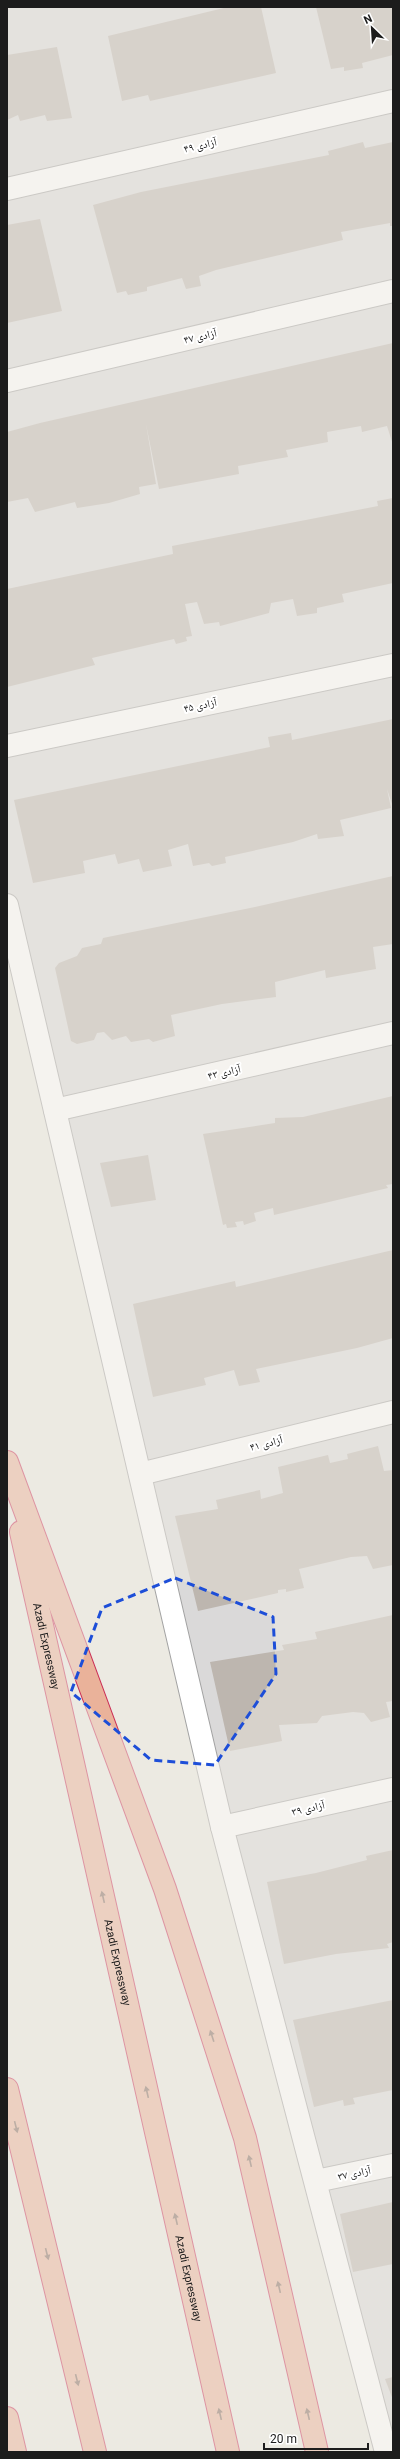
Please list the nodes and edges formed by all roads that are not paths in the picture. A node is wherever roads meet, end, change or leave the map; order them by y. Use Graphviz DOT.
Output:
graph roads {
  1 [pos="393,101"];
  2 [pos="7,189"];
  3 [pos="393,292"];
  4 [pos="7,380"];
  5 [pos="393,665"];
  6 [pos="7,746"];
  7 [pos="7,905"];
  8 [pos="393,1033"];
  9 [pos="55,1110"];
  10 [pos="393,1412"];
  11 [pos="7,1462"];
  12 [pos="7,1472"];
  13 [pos="140,1474"];
  14 [pos="393,1789"];
  15 [pos="222,1827"];
  16 [pos="7,2090"];
  17 [pos="393,2165"];
  18 [pos="316,2181"];
  19 [pos="7,2418"];
  20 [pos="15,2452"];
  21 [pos="95,2452"];
  22 [pos="228,2452"];
  23 [pos="317,2452"];
  24 [pos="386,2452"];
  1 -- 2 [label="street, ۴۹ آزادی"];
  3 -- 4 [label="street, ۴۷ آزادی"];
  5 -- 6 [label="street, ۴۵ آزادی"];
  7 -- 9 [label="street"];
  8 -- 9 [label="street, ۴۳ آزادی"];
  9 -- 13 [label="street"];
  10 -- 13 [label="street, ۴۱ آزادی"];
  23 -- 11 [label="highway, one-way"];
  22 -- 12 [label="highway, Azadi Expressway, one-way"];
  13 -- 15 [label="street"];
  14 -- 15 [label="street, ۳۹ آزادی"];
  15 -- 18 [label="street"];
  16 -- 21 [label="highway, one-way"];
  17 -- 18 [label="street, ۳۷ آزادی"];
  18 -- 24 [label="street"];
  19 -- 20 [label="highway"];
}
